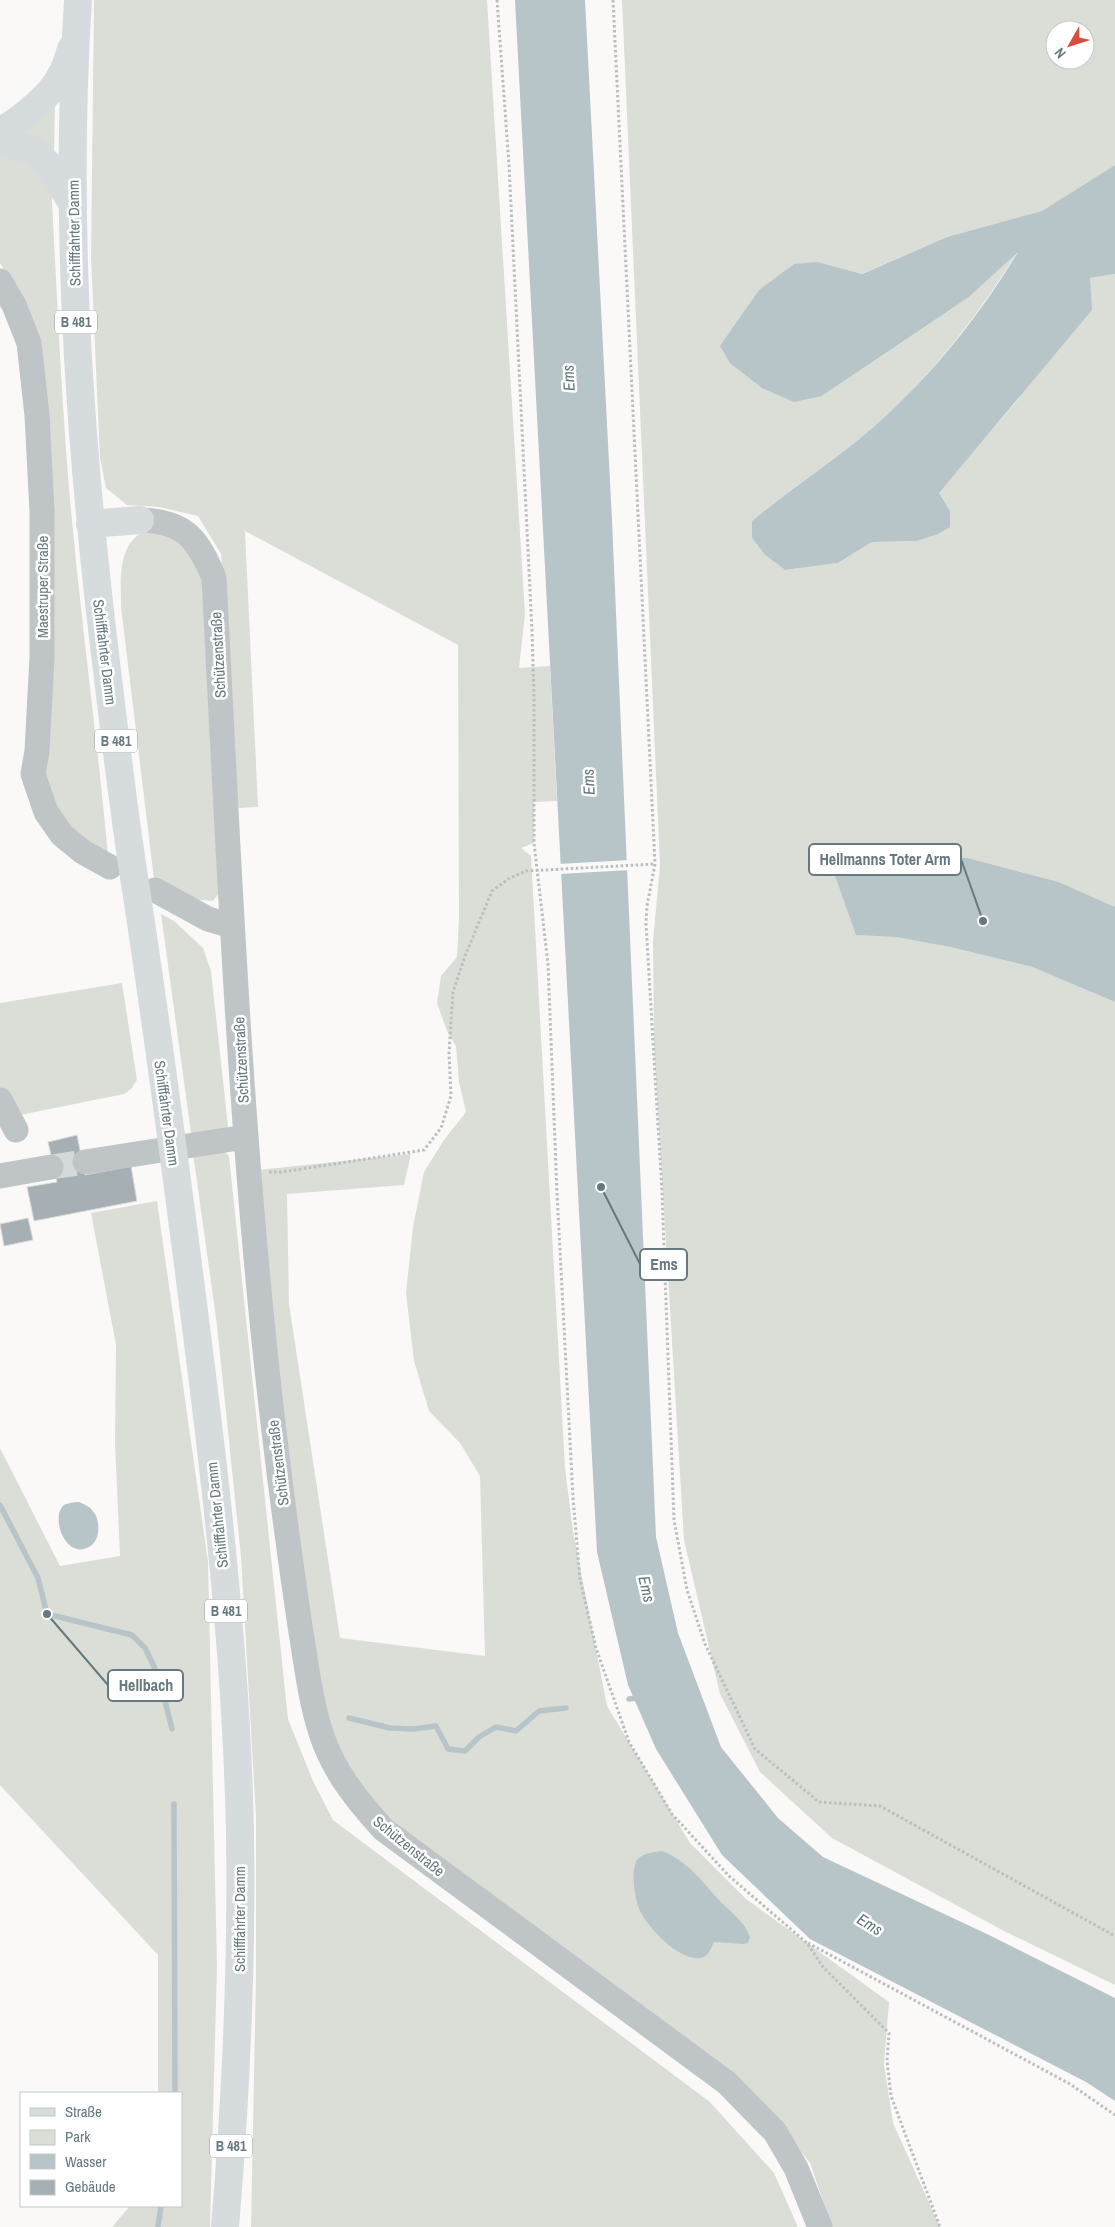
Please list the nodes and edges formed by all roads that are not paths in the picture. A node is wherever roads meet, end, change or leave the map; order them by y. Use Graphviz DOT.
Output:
graph roads {
  1 [pos="78,0"];
  2 [pos="75,38"];
  3 [pos="0,131"];
  4 [pos="0,142"];
  5 [pos="73,205"];
  6 [pos="0,281"];
  7 [pos="140,520"];
  8 [pos="90,524"];
  9 [pos="121,866"];
  10 [pos="146,892"];
  11 [pos="232,926"];
  12 [pos="0,1100"];
  13 [pos="16,1130"];
  14 [pos="245,1137"];
  15 [pos="85,1162"];
  16 [pos="51,1167"];
  17 [pos="0,1176"];
  18 [pos="225,2227"];
  19 [pos="820,2227"];
  1 -- 2 [label="main road, Schifffahrter Damm / B 481"];
  2 -- 3 [label="main road"];
  2 -- 5 [label="main road, Schifffahrter Damm / B 481"];
  4 -- 5 [label="main road"];
  5 -- 8 [label="main road, Schifffahrter Damm / B 481"];
  6 -- 9 [label="street, Maestruper Straße"];
  7 -- 8 [label="main road"];
  7 -- 11 [label="street, Schützenstraße"];
  8 -- 9 [label="main road, Schifffahrter Damm / B 481"];
  9 -- 10 [label="main road, Schifffahrter Damm / B 481"];
  10 -- 11 [label="street"];
  10 -- 18 [label="main road, Schifffahrter Damm / B 481"];
  11 -- 14 [label="street, Schützenstraße"];
  12 -- 13 [label="street"];
  14 -- 15 [label="street"];
  14 -- 19 [label="street, Schützenstraße"];
  16 -- 17 [label="street"];
}
